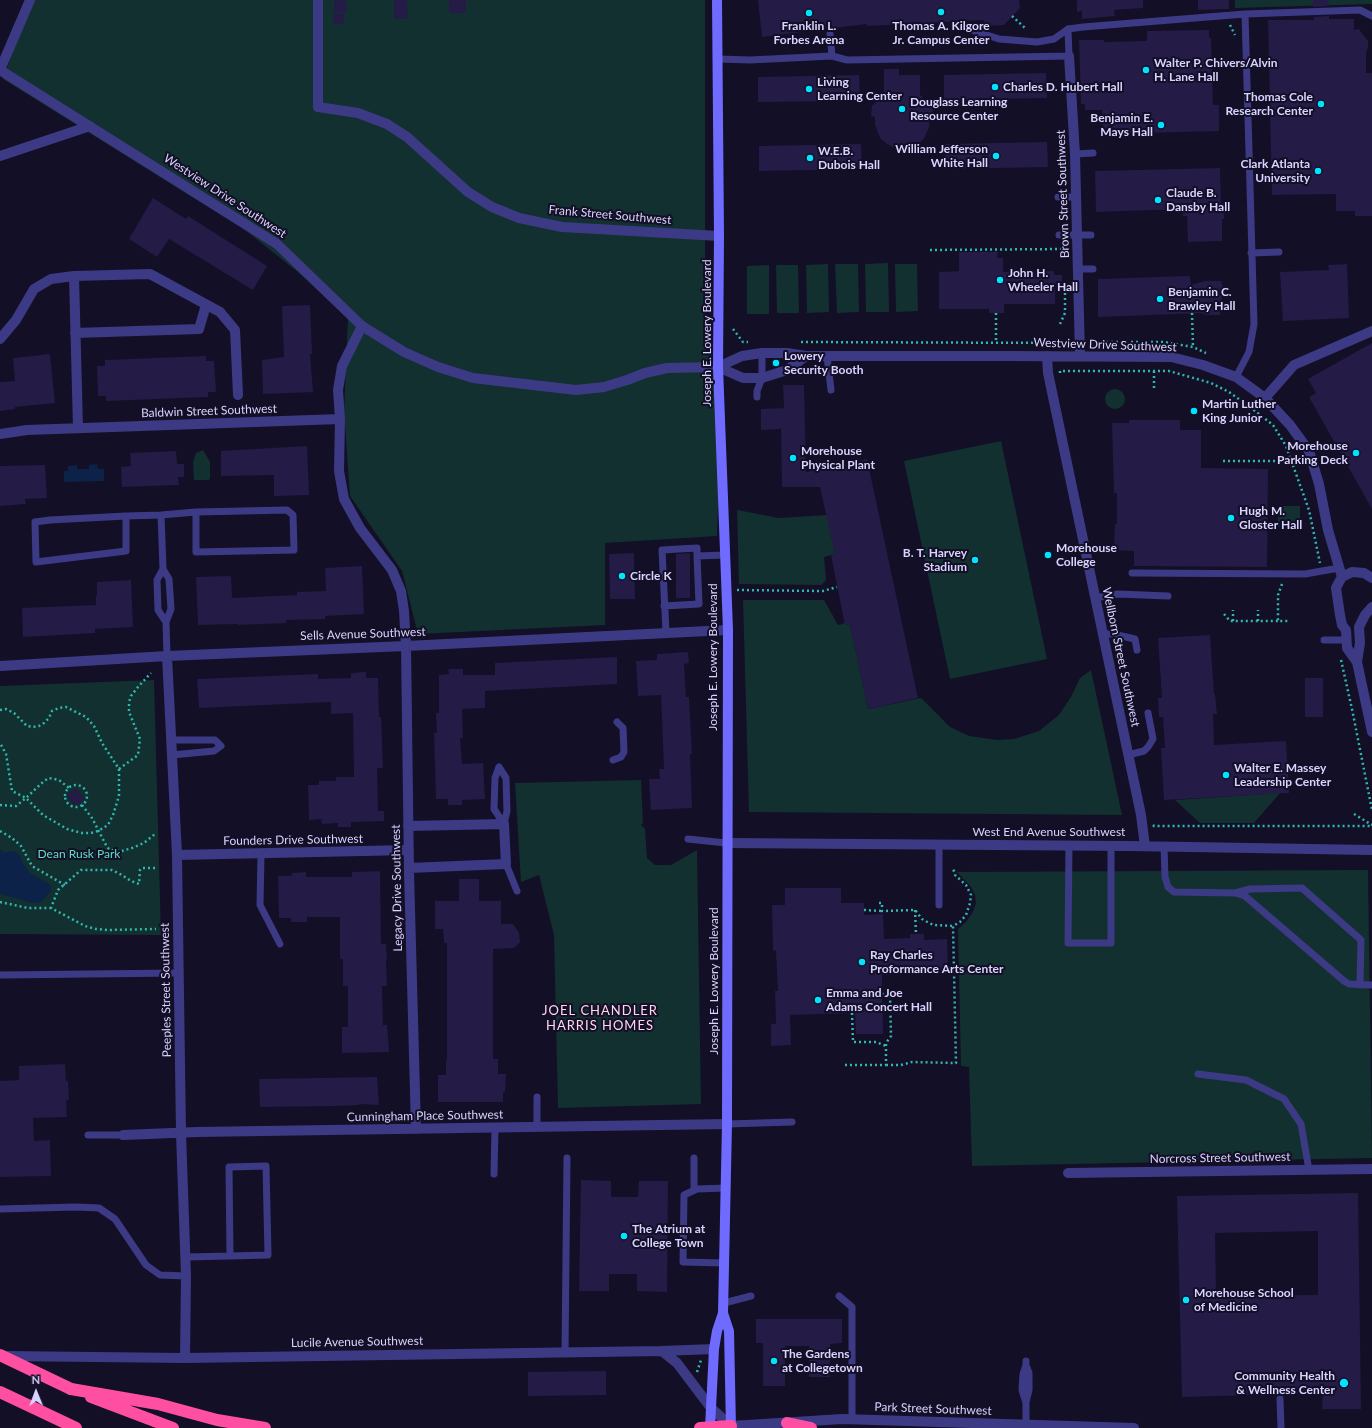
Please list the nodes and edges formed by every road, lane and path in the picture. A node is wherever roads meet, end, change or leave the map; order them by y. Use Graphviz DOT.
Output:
graph roads {
  1 [pos="30,0"];
  2 [pos="318,0"];
  3 [pos="717,0"];
  4 [pos="1245,14"];
  5 [pos="1012,16"];
  6 [pos="1372,16"];
  7 [pos="1025,28"];
  8 [pos="1068,29"];
  9 [pos="971,30"];
  10 [pos="830,34"];
  11 [pos="832,56"];
  12 [pos="1069,56"];
  13 [pos="718,59"];
  14 [pos="0,70"];
  15 [pos="90,126"];
  16 [pos="1075,154"];
  17 [pos="1093,154"];
  18 [pos="0,156"];
  19 [pos="1076,197"];
  20 [pos="1058,198"];
  21 [pos="1077,235"];
  22 [pos="1091,235"];
  23 [pos="719,236"];
  24 [pos="1059,236"];
  25 [pos="930,250"];
  26 [pos="1279,252"];
  27 [pos="1252,253"];
  28 [pos="1065,255"];
  29 [pos="1078,269"];
  30 [pos="1093,269"];
  31 [pos="74,276"];
  32 [pos="1065,277"];
  33 [pos="206,304"];
  34 [pos="996,313"];
  35 [pos="1192,313"];
  36 [pos="1060,324"];
  37 [pos="362,326"];
  38 [pos="1372,331"];
  39 [pos="75,333"];
  40 [pos="0,339"];
  41 [pos="996,343"];
  42 [pos="1193,347"];
  43 [pos="762,353"];
  44 [pos="806,356"];
  45 [pos="827,356"];
  46 [pos="1047,356"];
  47 [pos="1080,356"];
  48 [pos="718,367"];
  49 [pos="1154,371"];
  50 [pos="1236,377"];
  51 [pos="762,378"];
  52 [pos="1154,389"];
  53 [pos="832,390"];
  54 [pos="238,396"];
  55 [pos="757,396"];
  56 [pos="1265,398"];
  57 [pos="340,419"];
  58 [pos="78,428"];
  59 [pos="0,434"];
  60 [pos="1292,460"];
  61 [pos="1223,461"];
  62 [pos="196,512"];
  63 [pos="161,515"];
  64 [pos="126,516"];
  65 [pos="725,555"];
  66 [pos="697,556"];
  67 [pos="163,569"];
  68 [pos="1341,572"];
  69 [pos="1132,573"];
  70 [pos="1285,574"];
  71 [pos="1372,578"];
  72 [pos="837,587"];
  73 [pos="737,590"];
  74 [pos="1168,596"];
  75 [pos="1095,598"];
  76 [pos="664,606"];
  77 [pos="1372,607"];
  78 [pos="1233,610"];
  79 [pos="1258,610"];
  80 [pos="1224,614"];
  81 [pos="1233,621"];
  82 [pos="1258,621"];
  83 [pos="1278,621"];
  84 [pos="1289,621"];
  85 [pos="166,622"];
  86 [pos="728,630"];
  87 [pos="666,632"];
  88 [pos="1103,634"];
  89 [pos="1324,640"];
  90 [pos="1347,640"];
  91 [pos="406,646"];
  92 [pos="1136,650"];
  93 [pos="167,656"];
  94 [pos="1357,662"];
  95 [pos="0,666"];
  96 [pos="151,673"];
  97 [pos="1370,708"];
  98 [pos="0,710"];
  99 [pos="1148,713"];
  100 [pos="617,722"];
  101 [pos="1372,726"];
  102 [pos="171,740"];
  103 [pos="0,743"];
  104 [pos="172,755"];
  105 [pos="1128,755"];
  106 [pos="614,760"];
  107 [pos="118,769"];
  108 [pos="69,788"];
  109 [pos="26,798"];
  110 [pos="0,805"];
  111 [pos="82,805"];
  112 [pos="1354,814"];
  113 [pos="504,824"];
  114 [pos="1372,825"];
  115 [pos="408,826"];
  116 [pos="0,831"];
  117 [pos="98,831"];
  118 [pos="155,834"];
  119 [pos="688,839"];
  120 [pos="726,843"];
  121 [pos="939,844"];
  122 [pos="1069,846"];
  123 [pos="1111,846"];
  124 [pos="1145,846"];
  125 [pos="1164,846"];
  126 [pos="409,850"];
  127 [pos="1372,850"];
  128 [pos="261,854"];
  129 [pos="177,855"];
  130 [pos="506,864"];
  131 [pos="155,868"];
  132 [pos="409,868"];
  133 [pos="953,868"];
  134 [pos="65,885"];
  135 [pos="517,891"];
  136 [pos="1235,893"];
  137 [pos="0,902"];
  138 [pos="880,903"];
  139 [pos="939,905"];
  140 [pos="51,908"];
  141 [pos="864,910"];
  142 [pos="915,910"];
  143 [pos="882,911"];
  144 [pos="953,926"];
  145 [pos="156,929"];
  146 [pos="916,934"];
  147 [pos="280,944"];
  148 [pos="179,973"];
  149 [pos="0,976"];
  150 [pos="1360,984"];
  151 [pos="1372,985"];
  152 [pos="882,994"];
  153 [pos="852,1013"];
  154 [pos="886,1046"];
  155 [pos="886,1065"];
  156 [pos="845,1066"];
  157 [pos="1198,1074"];
  158 [pos="537,1097"];
  159 [pos="792,1122"];
  160 [pos="727,1124"];
  161 [pos="537,1127"];
  162 [pos="495,1128"];
  163 [pos="416,1129"];
  164 [pos="181,1133"];
  165 [pos="88,1135"];
  166 [pos="123,1135"];
  167 [pos="567,1158"];
  168 [pos="694,1158"];
  169 [pos="1372,1169"];
  170 [pos="1309,1170"];
  171 [pos="1068,1173"];
  172 [pos="494,1174"];
  173 [pos="726,1188"];
  174 [pos="694,1190"];
  175 [pos="0,1209"];
  176 [pos="230,1256"];
  177 [pos="185,1257"];
  178 [pos="724,1263"];
  179 [pos="186,1276"];
  180 [pos="750,1296"];
  181 [pos="839,1296"];
  182 [pos="724,1302"];
  183 [pos="723,1313"];
  184 [pos="714,1349"];
  185 [pos="662,1351"];
  186 [pos="565,1352"];
  187 [pos="0,1355"];
  188 [pos="185,1358"];
  189 [pos="701,1360"];
  190 [pos="1026,1363"];
  191 [pos="697,1373"];
  192 [pos="71,1389"];
  193 [pos="0,1392"];
  194 [pos="1280,1399"];
  195 [pos="711,1408"];
  196 [pos="852,1420"];
  197 [pos="787,1423"];
  198 [pos="1026,1425"];
  199 [pos="731,1427"];
  200 [pos="76,1428"];
  201 [pos="173,1428"];
  202 [pos="265,1428"];
  203 [pos="707,1428"];
  204 [pos="811,1428"];
  205 [pos="1134,1428"];
  206 [pos="1281,1428"];
  1 -- 14 [label="street"];
  2 -- 23 [label="street, Frank Street Southwest"];
  3 -- 13 [label="main road, Joseph E. Lowery Boulevard"];
  4 -- 6 [label="lane"];
  4 -- 8 [label="lane"];
  4 -- 27 [label="lane"];
  5 -- 7 [label="path"];
  8 -- 9 [label="lane"];
  8 -- 12 [label="lane"];
  10 -- 11 [label="lane"];
  11 -- 12 [label="lane"];
  11 -- 13 [label="lane"];
  12 -- 16 [label="street, Brown Street Southwest"];
  13 -- 23 [label="main road, Joseph E. Lowery Boulevard"];
  14 -- 15 [label="street, Westview Drive Southwest"];
  15 -- 18 [label="street"];
  15 -- 37 [label="street, Westview Drive Southwest"];
  16 -- 17 [label="lane"];
  16 -- 19 [label="street, Brown Street Southwest"];
  19 -- 20 [label="lane"];
  19 -- 21 [label="street, Brown Street Southwest"];
  21 -- 22 [label="lane"];
  21 -- 24 [label="lane"];
  21 -- 29 [label="street, Brown Street Southwest"];
  23 -- 48 [label="main road, Joseph E. Lowery Boulevard"];
  25 -- 28 [label="path"];
  26 -- 27 [label="lane"];
  27 -- 50 [label="lane"];
  29 -- 30 [label="lane"];
  29 -- 47 [label="street, Brown Street Southwest"];
  31 -- 33 [label="street, Baldwin Street Southwest"];
  31 -- 39 [label="street"];
  31 -- 40 [label="street, Baldwin Street Southwest"];
  32 -- 36 [label="path"];
  33 -- 39 [label="street"];
  33 -- 54 [label="street, Baldwin Street Southwest"];
  34 -- 41 [label="path"];
  35 -- 42 [label="path"];
  37 -- 48 [label="street, Westview Drive Southwest"];
  37 -- 57 [label="street, Legacy Drive Southwest"];
  38 -- 56 [label="street"];
  39 -- 58 [label="street"];
  43 -- 44 [label="street, Westview Drive Southwest"];
  43 -- 48 [label="street, Westview Drive Southwest"];
  43 -- 51 [label="lane"];
  44 -- 45 [label="street, Westview Drive Southwest"];
  44 -- 51 [label="street, Westview Drive Southwest"];
  45 -- 46 [label="street, Westview Drive Southwest"];
  45 -- 53 [label="lane"];
  46 -- 47 [label="street, Westview Drive Southwest"];
  46 -- 75 [label="street, Wellborn Street Southwest"];
  47 -- 50 [label="street, Westview Drive Southwest"];
  48 -- 51 [label="street, Westview Drive Southwest"];
  48 -- 65 [label="main road, Joseph E. Lowery Boulevard"];
  49 -- 52 [label="path"];
  50 -- 56 [label="street, Westview Drive Southwest"];
  51 -- 55 [label="lane"];
  56 -- 68 [label="street, Westview Drive Southwest"];
  57 -- 58 [label="street, Baldwin Street Southwest"];
  57 -- 91 [label="street, Legacy Drive Southwest"];
  58 -- 59 [label="street, Baldwin Street Southwest"];
  60 -- 61 [label="path"];
  62 -- 62 [label="lane"];
  62 -- 63 [label="lane"];
  63 -- 64 [label="lane"];
  63 -- 67 [label="lane, Peeples Street Southwest"];
  64 -- 64 [label="lane"];
  65 -- 66 [label="lane"];
  65 -- 86 [label="main road, Joseph E. Lowery Boulevard"];
  66 -- 76 [label="lane"];
  66 -- 76 [label="lane"];
  67 -- 85 [label="lane, Peeples Street Southwest"];
  67 -- 85 [label="lane, Peeples Street Southwest"];
  68 -- 70 [label="lane"];
  68 -- 71 [label="street"];
  68 -- 90 [label="street"];
  69 -- 70 [label="lane"];
  70 -- 83 [label="path"];
  72 -- 73 [label="path"];
  74 -- 75 [label="lane"];
  75 -- 88 [label="street, Wellborn Street Southwest"];
  76 -- 87 [label="lane"];
  77 -- 94 [label="street"];
  78 -- 81 [label="path"];
  79 -- 82 [label="path"];
  80 -- 81 [label="path"];
  81 -- 82 [label="path"];
  82 -- 83 [label="path"];
  83 -- 84 [label="path"];
  85 -- 93 [label="lane, Peeples Street Southwest"];
  86 -- 87 [label="street, Sells Avenue Southwest"];
  86 -- 120 [label="main road, Joseph E. Lowery Boulevard"];
  87 -- 91 [label="street, Sells Avenue Southwest"];
  88 -- 92 [label="lane"];
  88 -- 105 [label="street, Wellborn Street Southwest"];
  89 -- 90 [label="lane"];
  90 -- 94 [label="street"];
  91 -- 93 [label="street, Sells Avenue Southwest"];
  91 -- 115 [label="street, Legacy Drive Southwest"];
  93 -- 95 [label="street, Sells Avenue Southwest"];
  93 -- 102 [label="street, Peeples Street Southwest"];
  94 -- 97 [label="street"];
  96 -- 107 [label="path"];
  97 -- 101 [label="street"];
  98 -- 107 [label="path"];
  99 -- 105 [label="lane"];
  100 -- 106 [label="lane"];
  102 -- 104 [label="street, Peeples Street Southwest"];
  102 -- 104 [label="lane"];
  103 -- 109 [label="path"];
  104 -- 129 [label="street, Peeples Street Southwest"];
  105 -- 124 [label="street, Wellborn Street Southwest"];
  107 -- 117 [label="path"];
  108 -- 109 [label="path"];
  108 -- 111 [label="path"];
  108 -- 111 [label="path"];
  109 -- 110 [label="path"];
  109 -- 117 [label="path"];
  111 -- 117 [label="path"];
  112 -- 114 [label="path"];
  113 -- 113 [label="lane"];
  113 -- 115 [label="street"];
  113 -- 130 [label="street"];
  115 -- 126 [label="street, Legacy Drive Southwest"];
  116 -- 134 [label="path"];
  117 -- 118 [label="path"];
  119 -- 120 [label="lane"];
  120 -- 121 [label="street, West End Avenue Southwest"];
  120 -- 160 [label="main road, Joseph E. Lowery Boulevard"];
  121 -- 122 [label="street, West End Avenue Southwest"];
  121 -- 139 [label="lane"];
  122 -- 123 [label="street, West End Avenue Southwest"];
  122 -- 123 [label="lane"];
  123 -- 124 [label="street, West End Avenue Southwest"];
  124 -- 125 [label="street, West End Avenue Southwest"];
  125 -- 127 [label="street, West End Avenue Southwest"];
  125 -- 136 [label="lane"];
  126 -- 128 [label="street, Founders Drive Southwest"];
  126 -- 132 [label="street, Legacy Drive Southwest"];
  128 -- 129 [label="street, Founders Drive Southwest"];
  128 -- 147 [label="lane"];
  129 -- 148 [label="street, Peeples Street Southwest"];
  130 -- 132 [label="street"];
  130 -- 135 [label="lane"];
  131 -- 134 [label="path"];
  132 -- 163 [label="street, Legacy Drive Southwest"];
  133 -- 144 [label="path"];
  134 -- 140 [label="path"];
  136 -- 150 [label="lane"];
  136 -- 150 [label="lane"];
  137 -- 140 [label="path"];
  138 -- 143 [label="path"];
  140 -- 145 [label="path"];
  141 -- 143 [label="path"];
  142 -- 143 [label="path"];
  142 -- 144 [label="path"];
  142 -- 146 [label="path"];
  144 -- 155 [label="path"];
  148 -- 149 [label="lane"];
  148 -- 164 [label="street, Peeples Street Southwest"];
  150 -- 151 [label="lane"];
  152 -- 154 [label="path"];
  153 -- 154 [label="path"];
  154 -- 155 [label="path"];
  155 -- 156 [label="path"];
  157 -- 170 [label="lane"];
  158 -- 161 [label="lane"];
  159 -- 160 [label="lane"];
  160 -- 161 [label="street, Cunningham Place Southwest"];
  160 -- 173 [label="main road, Joseph E. Lowery Boulevard"];
  161 -- 162 [label="street, Cunningham Place Southwest"];
  162 -- 163 [label="street, Cunningham Place Southwest"];
  162 -- 172 [label="lane"];
  163 -- 164 [label="street, Cunningham Place Southwest"];
  164 -- 166 [label="street, Cunningham Place Southwest"];
  164 -- 177 [label="street, Peeples Street Southwest"];
  165 -- 166 [label="lane"];
  167 -- 186 [label="lane"];
  168 -- 174 [label="lane"];
  169 -- 170 [label="street, Norcross Street Southwest"];
  170 -- 171 [label="street, Norcross Street Southwest"];
  173 -- 174 [label="lane"];
  173 -- 178 [label="main road, Joseph E. Lowery Boulevard"];
  174 -- 178 [label="lane"];
  175 -- 179 [label="lane"];
  176 -- 176 [label="lane"];
  176 -- 177 [label="lane"];
  177 -- 179 [label="street, Peeples Street Southwest"];
  178 -- 182 [label="main road, Joseph E. Lowery Boulevard"];
  179 -- 188 [label="street, Peeples Street Southwest"];
  180 -- 182 [label="lane"];
  181 -- 196 [label="lane"];
  182 -- 183 [label="main road, Joseph E. Lowery Boulevard"];
  183 -- 184 [label="main road, Joseph E. Lowery Boulevard"];
  183 -- 199 [label="main road, Joseph E. Lowery Boulevard"];
  184 -- 185 [label="street, Lucile Avenue Southwest"];
  184 -- 195 [label="main road, Joseph E. Lowery Boulevard"];
  185 -- 186 [label="street, Lucile Avenue Southwest"];
  185 -- 195 [label="street"];
  186 -- 188 [label="street, Lucile Avenue Southwest"];
  187 -- 188 [label="street, Lucile Avenue Southwest"];
  187 -- 192 [label="highway, bridge"];
  189 -- 191 [label="path"];
  190 -- 198 [label="lane"];
  192 -- 201 [label="highway"];
  192 -- 202 [label="highway"];
  193 -- 200 [label="highway"];
  194 -- 206 [label="lane"];
  195 -- 199 [label="street"];
  195 -- 203 [label="main road, Joseph E. Lowery Boulevard"];
  196 -- 197 [label="street, Park Street Southwest"];
  196 -- 198 [label="street, Park Street Southwest"];
  197 -- 199 [label="street, Park Street Southwest"];
  197 -- 204 [label="highway"];
  198 -- 205 [label="street, Park Street Southwest"];
  199 -- 203 [label="highway"];
}
